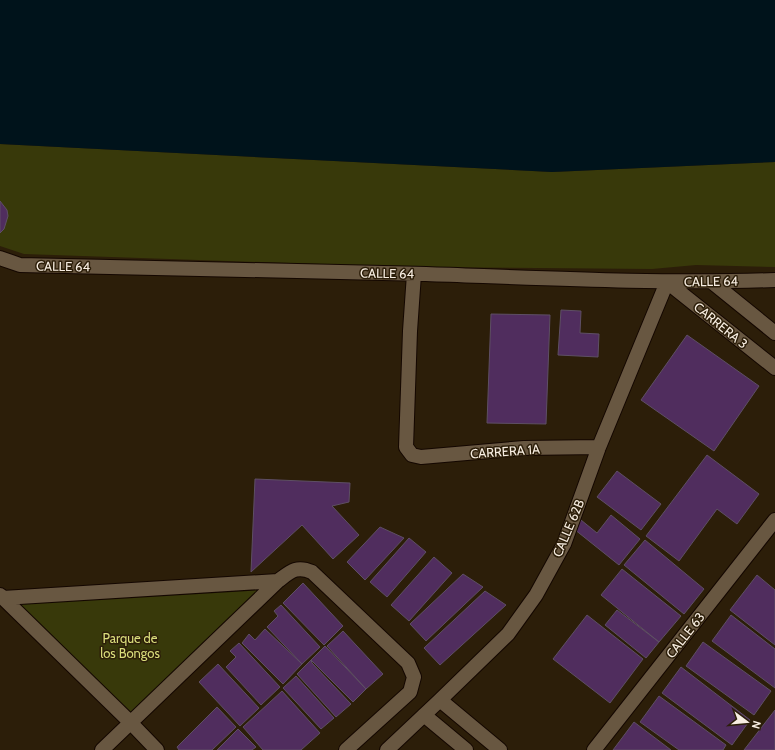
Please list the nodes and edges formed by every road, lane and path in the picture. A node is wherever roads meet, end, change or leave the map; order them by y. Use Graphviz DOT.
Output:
graph roads {
  1 [pos="0,258"];
  2 [pos="414,274"];
  3 [pos="775,280"];
  4 [pos="667,282"];
  5 [pos="712,282"];
  6 [pos="775,333"];
  7 [pos="775,368"];
  8 [pos="599,447"];
  9 [pos="775,520"];
  10 [pos="278,581"];
  11 [pos="1,597"];
  12 [pos="440,700"];
  13 [pos="424,715"];
  14 [pos="130,722"];
  15 [pos="102,750"];
  16 [pos="157,750"];
  17 [pos="346,750"];
  18 [pos="387,750"];
  19 [pos="466,750"];
  20 [pos="500,750"];
  21 [pos="594,750"];
  1 -- 2 [label="street, CALLE 64"];
  2 -- 4 [label="street, CALLE 64"];
  2 -- 8 [label="street, CARRERA 1A"];
  3 -- 5 [label="street, CALLE 64"];
  4 -- 5 [label="street, CALLE 64"];
  4 -- 7 [label="street, CARRERA 3"];
  4 -- 8 [label="street, CALLE 62B"];
  5 -- 6 [label="street"];
  8 -- 12 [label="street, CALLE 62B"];
  9 -- 21 [label="street, CALLE 63"];
  10 -- 11 [label="street"];
  10 -- 14 [label="street"];
  10 -- 17 [label="street"];
  11 -- 14 [label="street"];
  12 -- 13 [label="street, CALLE 62B"];
  12 -- 20 [label="street"];
  13 -- 18 [label="street, CALLE 62B"];
  13 -- 19 [label="street"];
  14 -- 15 [label="street"];
  14 -- 16 [label="street"];
}
